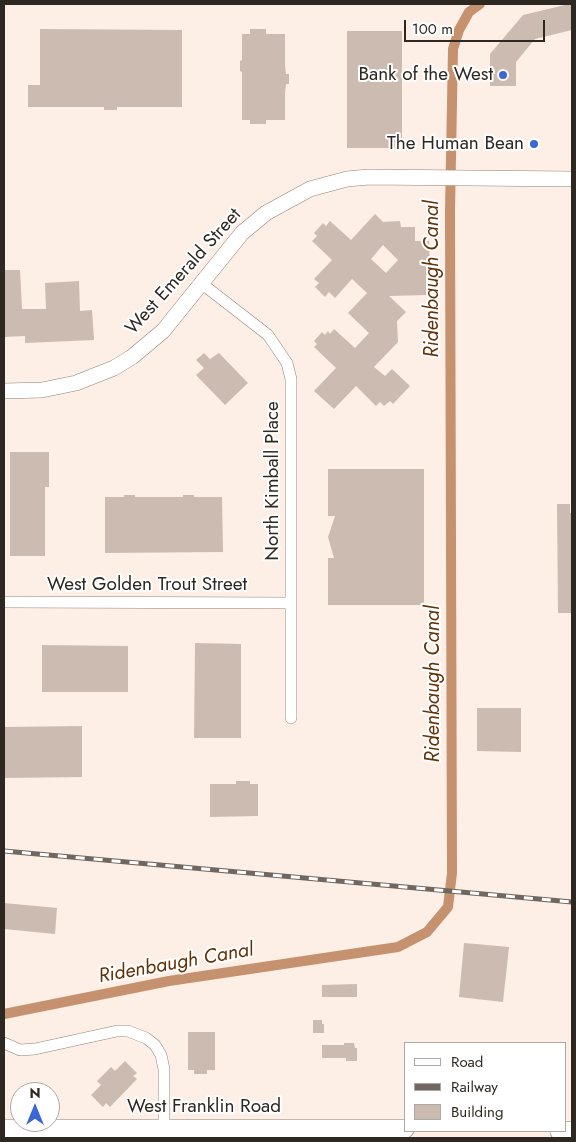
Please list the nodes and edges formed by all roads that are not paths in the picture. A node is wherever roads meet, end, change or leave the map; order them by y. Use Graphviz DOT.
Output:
graph roads {
  1 [pos="572,179"];
  2 [pos="201,283"];
  3 [pos="4,391"];
  4 [pos="4,602"];
  5 [pos="291,603"];
  6 [pos="291,718"];
  7 [pos="4,1043"];
  8 [pos="164,1128"];
  9 [pos="4,1129"];
  10 [pos="404,1129"];
  11 [pos="255,1133"];
  1 -- 2 [label="main road, West Emerald Street"];
  2 -- 3 [label="main road, West Emerald Street"];
  2 -- 5 [label="street, North Kimball Place"];
  4 -- 5 [label="street, West Golden Trout Street"];
  5 -- 6 [label="street, North Kimball Place"];
  7 -- 8 [label="street"];
  8 -- 9 [label="main road, West Franklin Road"];
  8 -- 11 [label="main road, West Franklin Road"];
  10 -- 11 [label="main road, West Franklin Road"];
}
